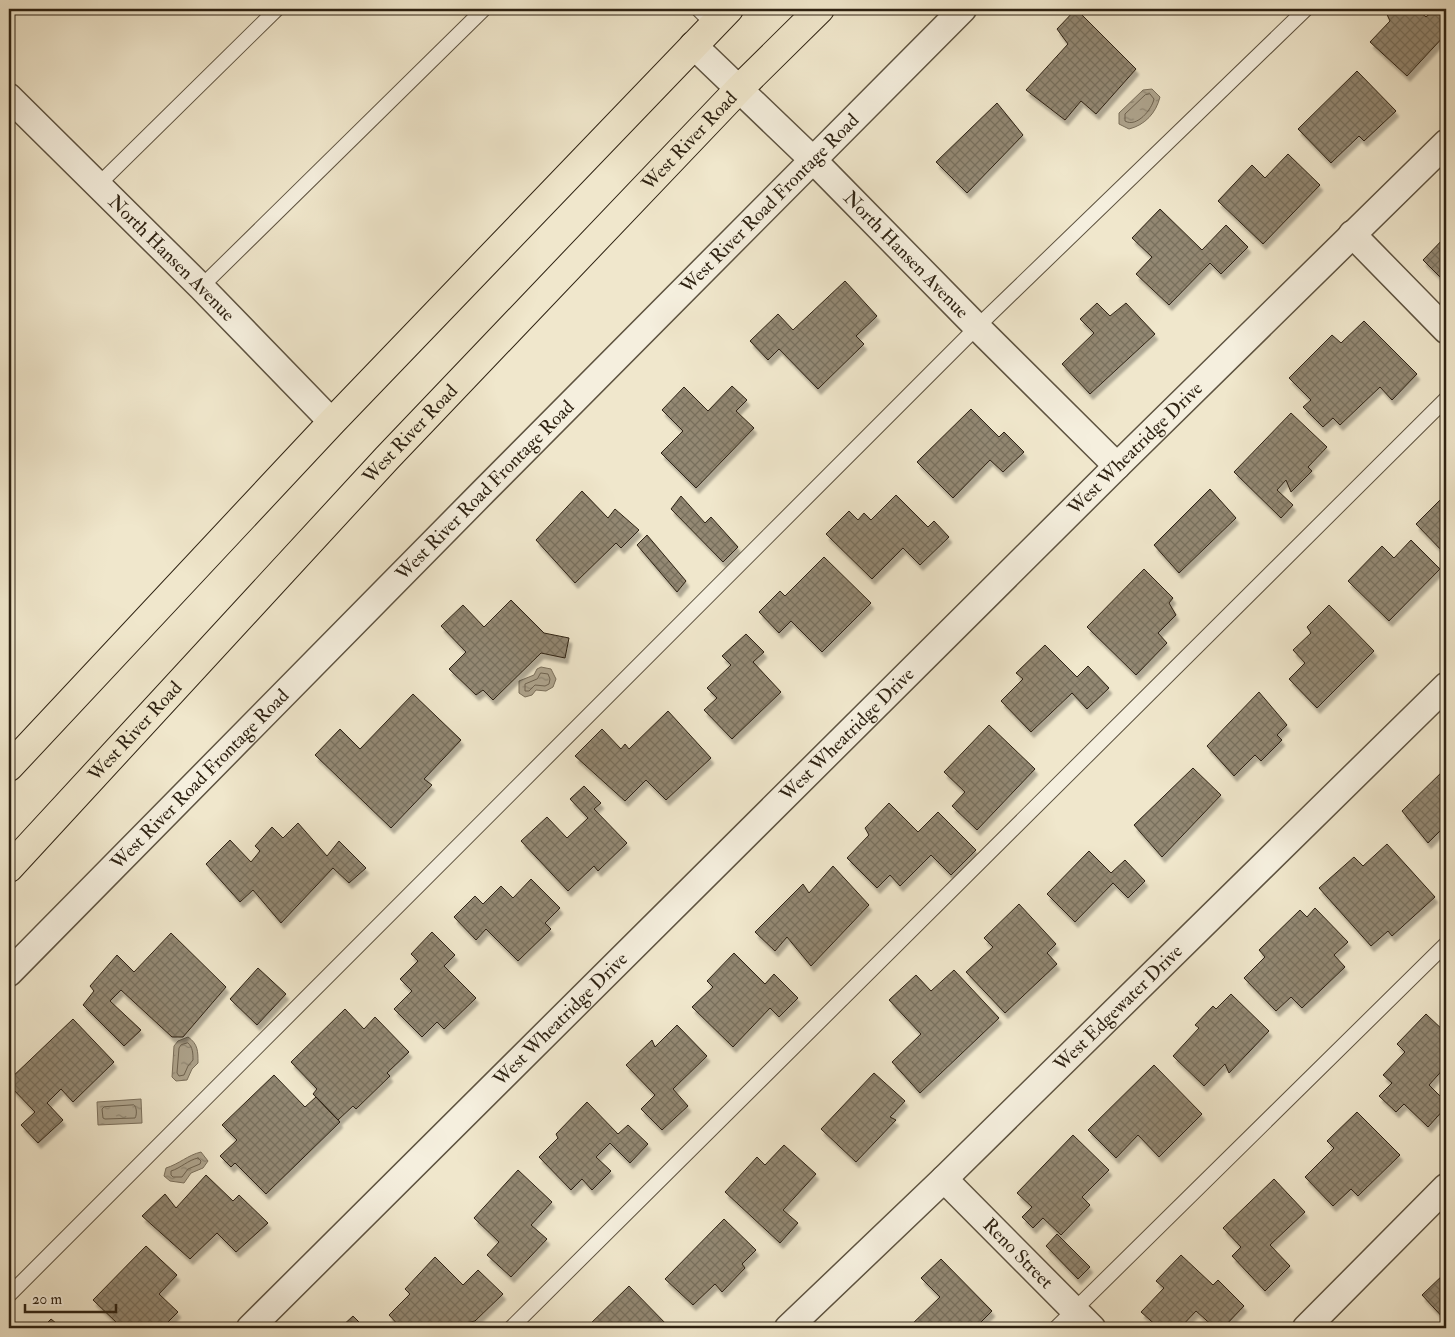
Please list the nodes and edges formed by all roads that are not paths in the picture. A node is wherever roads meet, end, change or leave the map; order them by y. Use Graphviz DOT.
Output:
graph roads {
  1 [pos="277,9"];
  2 [pos="484,9"];
  3 [pos="820,9"];
  4 [pos="963,9"];
  5 [pos="1306,9"];
  6 [pos="714,14"];
  7 [pos="693,46"];
  8 [pos="739,89"];
  9 [pos="9,97"];
  10 [pos="1446,142"];
  11 [pos="813,160"];
  12 [pos="99,184"];
  13 [pos="1352,234"];
  14 [pos="201,286"];
  15 [pos="977,328"];
  16 [pos="1446,330"];
  17 [pos="1446,399"];
  18 [pos="332,422"];
  19 [pos="1117,466"];
  20 [pos="1446,686"];
  21 [pos="9,767"];
  22 [pos="9,868"];
  23 [pos="1446,944"];
  24 [pos="9,973"];
  25 [pos="944,1179"];
  26 [pos="1446,1187"];
  27 [pos="9,1296"];
  28 [pos="1074,1322"];
  29 [pos="250,1328"];
  30 [pos="511,1328"];
  31 [pos="788,1328"];
  32 [pos="1306,1328"];
  1 -- 12 [label="lane"];
  2 -- 14 [label="lane"];
  3 -- 8 [label="main road, West River Road"];
  4 -- 11 [label="street, West River Road Frontage Road"];
  5 -- 15 [label="lane"];
  6 -- 7 [label="main road"];
  7 -- 8 [label="street, North Hansen Avenue"];
  7 -- 18 [label="main road"];
  8 -- 11 [label="street, North Hansen Avenue"];
  8 -- 22 [label="main road, West River Road"];
  9 -- 12 [label="street, North Hansen Avenue"];
  10 -- 13 [label="street, West Wheatridge Drive"];
  11 -- 15 [label="street, North Hansen Avenue"];
  11 -- 24 [label="street, West River Road Frontage Road"];
  12 -- 14 [label="street, North Hansen Avenue"];
  13 -- 16 [label="street"];
  13 -- 19 [label="street, West Wheatridge Drive"];
  14 -- 18 [label="street, North Hansen Avenue"];
  15 -- 19 [label="street, North Hansen Avenue"];
  15 -- 27 [label="lane"];
  17 -- 30 [label="lane"];
  18 -- 21 [label="main road"];
  19 -- 29 [label="street, West Wheatridge Drive"];
  20 -- 25 [label="street, West Edgewater Drive"];
  23 -- 28 [label="lane"];
  25 -- 28 [label="street, Reno Street"];
  25 -- 31 [label="street, West Edgewater Drive"];
  26 -- 32 [label="street"];
}
